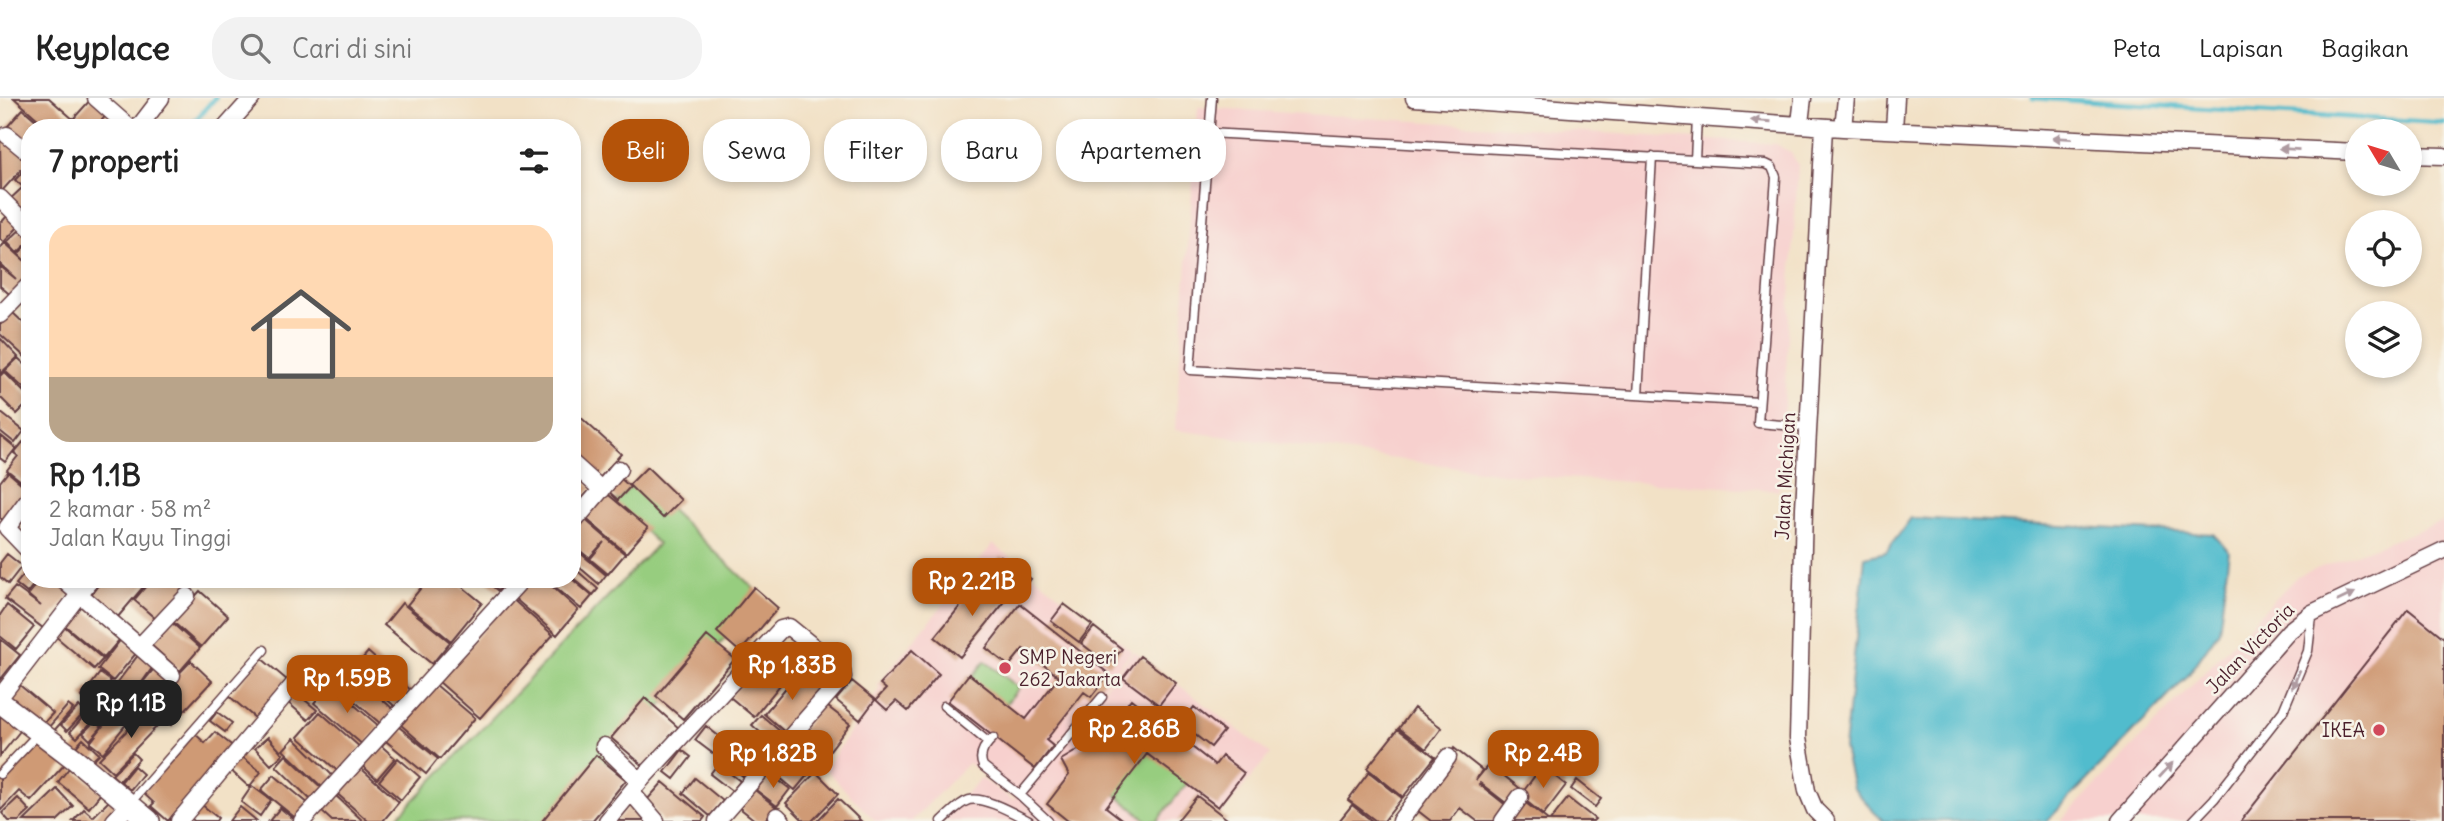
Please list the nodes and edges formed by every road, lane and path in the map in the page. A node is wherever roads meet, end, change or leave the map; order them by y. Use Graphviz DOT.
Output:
graph roads {
  1 [pos="96,98"];
  2 [pos="160,98"];
  3 [pos="252,98"];
  4 [pos="1212,98"];
  5 [pos="1414,98"];
  6 [pos="1802,98"];
  7 [pos="1846,98"];
  8 [pos="1896,98"];
  9 [pos="1697,116"];
  10 [pos="120,119"];
  11 [pos="145,119"];
  12 [pos="233,119"];
  13 [pos="1210,119"];
  14 [pos="1800,123"];
  15 [pos="1824,127"];
  16 [pos="1843,128"];
  17 [pos="1894,129"];
  18 [pos="1226,133"];
  19 [pos="7,135"];
  20 [pos="21,147"];
  21 [pos="2345,151"];
  22 [pos="2422,155"];
  23 [pos="2444,156"];
  24 [pos="1652,158"];
  25 [pos="1695,160"];
  26 [pos="1205,182"];
  27 [pos="0,198"];
  28 [pos="21,219"];
  29 [pos="0,289"];
  30 [pos="21,292"];
  31 [pos="13,300"];
  32 [pos="0,315"];
  33 [pos="1638,395"];
  34 [pos="1759,402"];
  35 [pos="1808,427"];
  36 [pos="619,469"];
  37 [pos="581,471"];
  38 [pos="602,490"];
  39 [pos="21,507"];
  40 [pos="581,514"];
  41 [pos="3,525"];
  42 [pos="21,543"];
  43 [pos="2444,550"];
  44 [pos="72,588"];
  45 [pos="84,588"];
  46 [pos="514,588"];
  47 [pos="79,594"];
  48 [pos="187,596"];
  49 [pos="2312,613"];
  50 [pos="140,646"];
  51 [pos="264,650"];
  52 [pos="172,675"];
  53 [pos="294,684"];
  54 [pos="1102,697"];
  55 [pos="1,703"];
  56 [pos="944,706"];
  57 [pos="40,733"];
  58 [pos="604,746"];
  59 [pos="1448,757"];
  60 [pos="0,774"];
  61 [pos="636,787"];
  62 [pos="1020,795"];
  63 [pos="1520,797"];
  64 [pos="129,805"];
  65 [pos="1045,820"];
  66 [pos="114,821"];
  67 [pos="149,821"];
  68 [pos="179,821"];
  69 [pos="302,821"];
  70 [pos="607,821"];
  71 [pos="656,821"];
  72 [pos="717,821"];
  73 [pos="942,821"];
  74 [pos="1028,821"];
  75 [pos="1400,821"];
  76 [pos="1503,821"];
  77 [pos="1825,821"];
  78 [pos="2120,821"];
  79 [pos="2193,821"];
  1 -- 10 [label="street"];
  2 -- 11 [label="street"];
  3 -- 12 [label="street"];
  4 -- 13 [label="lane"];
  5 -- 9 [label="street"];
  6 -- 14 [label="street"];
  7 -- 16 [label="street"];
  8 -- 17 [label="street"];
  14 -- 9 [label="street, one-way"];
  9 -- 25 [label="lane"];
  14 -- 15 [label="street"];
  15 -- 16 [label="street"];
  15 -- 35 [label="street, Jalan Michigan"];
  16 -- 17 [label="street"];
  21 -- 17 [label="street, one-way"];
  18 -- 24 [label="lane"];
  19 -- 20 [label="street"];
  22 -- 23 [label="street"];
  24 -- 25 [label="lane"];
  24 -- 33 [label="lane"];
  25 -- 34 [label="lane"];
  26 -- 33 [label="lane"];
  27 -- 28 [label="street"];
  29 -- 31 [label="street"];
  30 -- 31 [label="street"];
  31 -- 32 [label="street"];
  33 -- 34 [label="lane"];
  34 -- 35 [label="lane"];
  35 -- 77 [label="street, Jalan Michigan"];
  36 -- 38 [label="street"];
  37 -- 38 [label="street"];
  38 -- 40 [label="street"];
  39 -- 41 [label="street"];
  41 -- 42 [label="street"];
  49 -- 43 [label="street, Jalan Victoria, one-way"];
  44 -- 47 [label="street"];
  45 -- 47 [label="street"];
  46 -- 69 [label="street"];
  47 -- 50 [label="street"];
  47 -- 55 [label="street"];
  48 -- 50 [label="street"];
  78 -- 49 [label="street, Jalan Victoria, one-way"];
  49 -- 79 [label="lane, one-way"];
  50 -- 52 [label="street"];
  51 -- 64 [label="lane"];
  53 -- 68 [label="street"];
  54 -- 62 [label="lane"];
  55 -- 57 [label="street"];
  56 -- 62 [label="lane"];
  57 -- 60 [label="lane"];
  57 -- 64 [label="street"];
  58 -- 61 [label="street"];
  59 -- 75 [label="street"];
  61 -- 70 [label="street"];
  61 -- 71 [label="street"];
  61 -- 72 [label="street"];
  62 -- 65 [label="lane"];
  63 -- 76 [label="street"];
  64 -- 66 [label="street"];
  64 -- 67 [label="street"];
  73 -- 74 [label="lane"];
}
